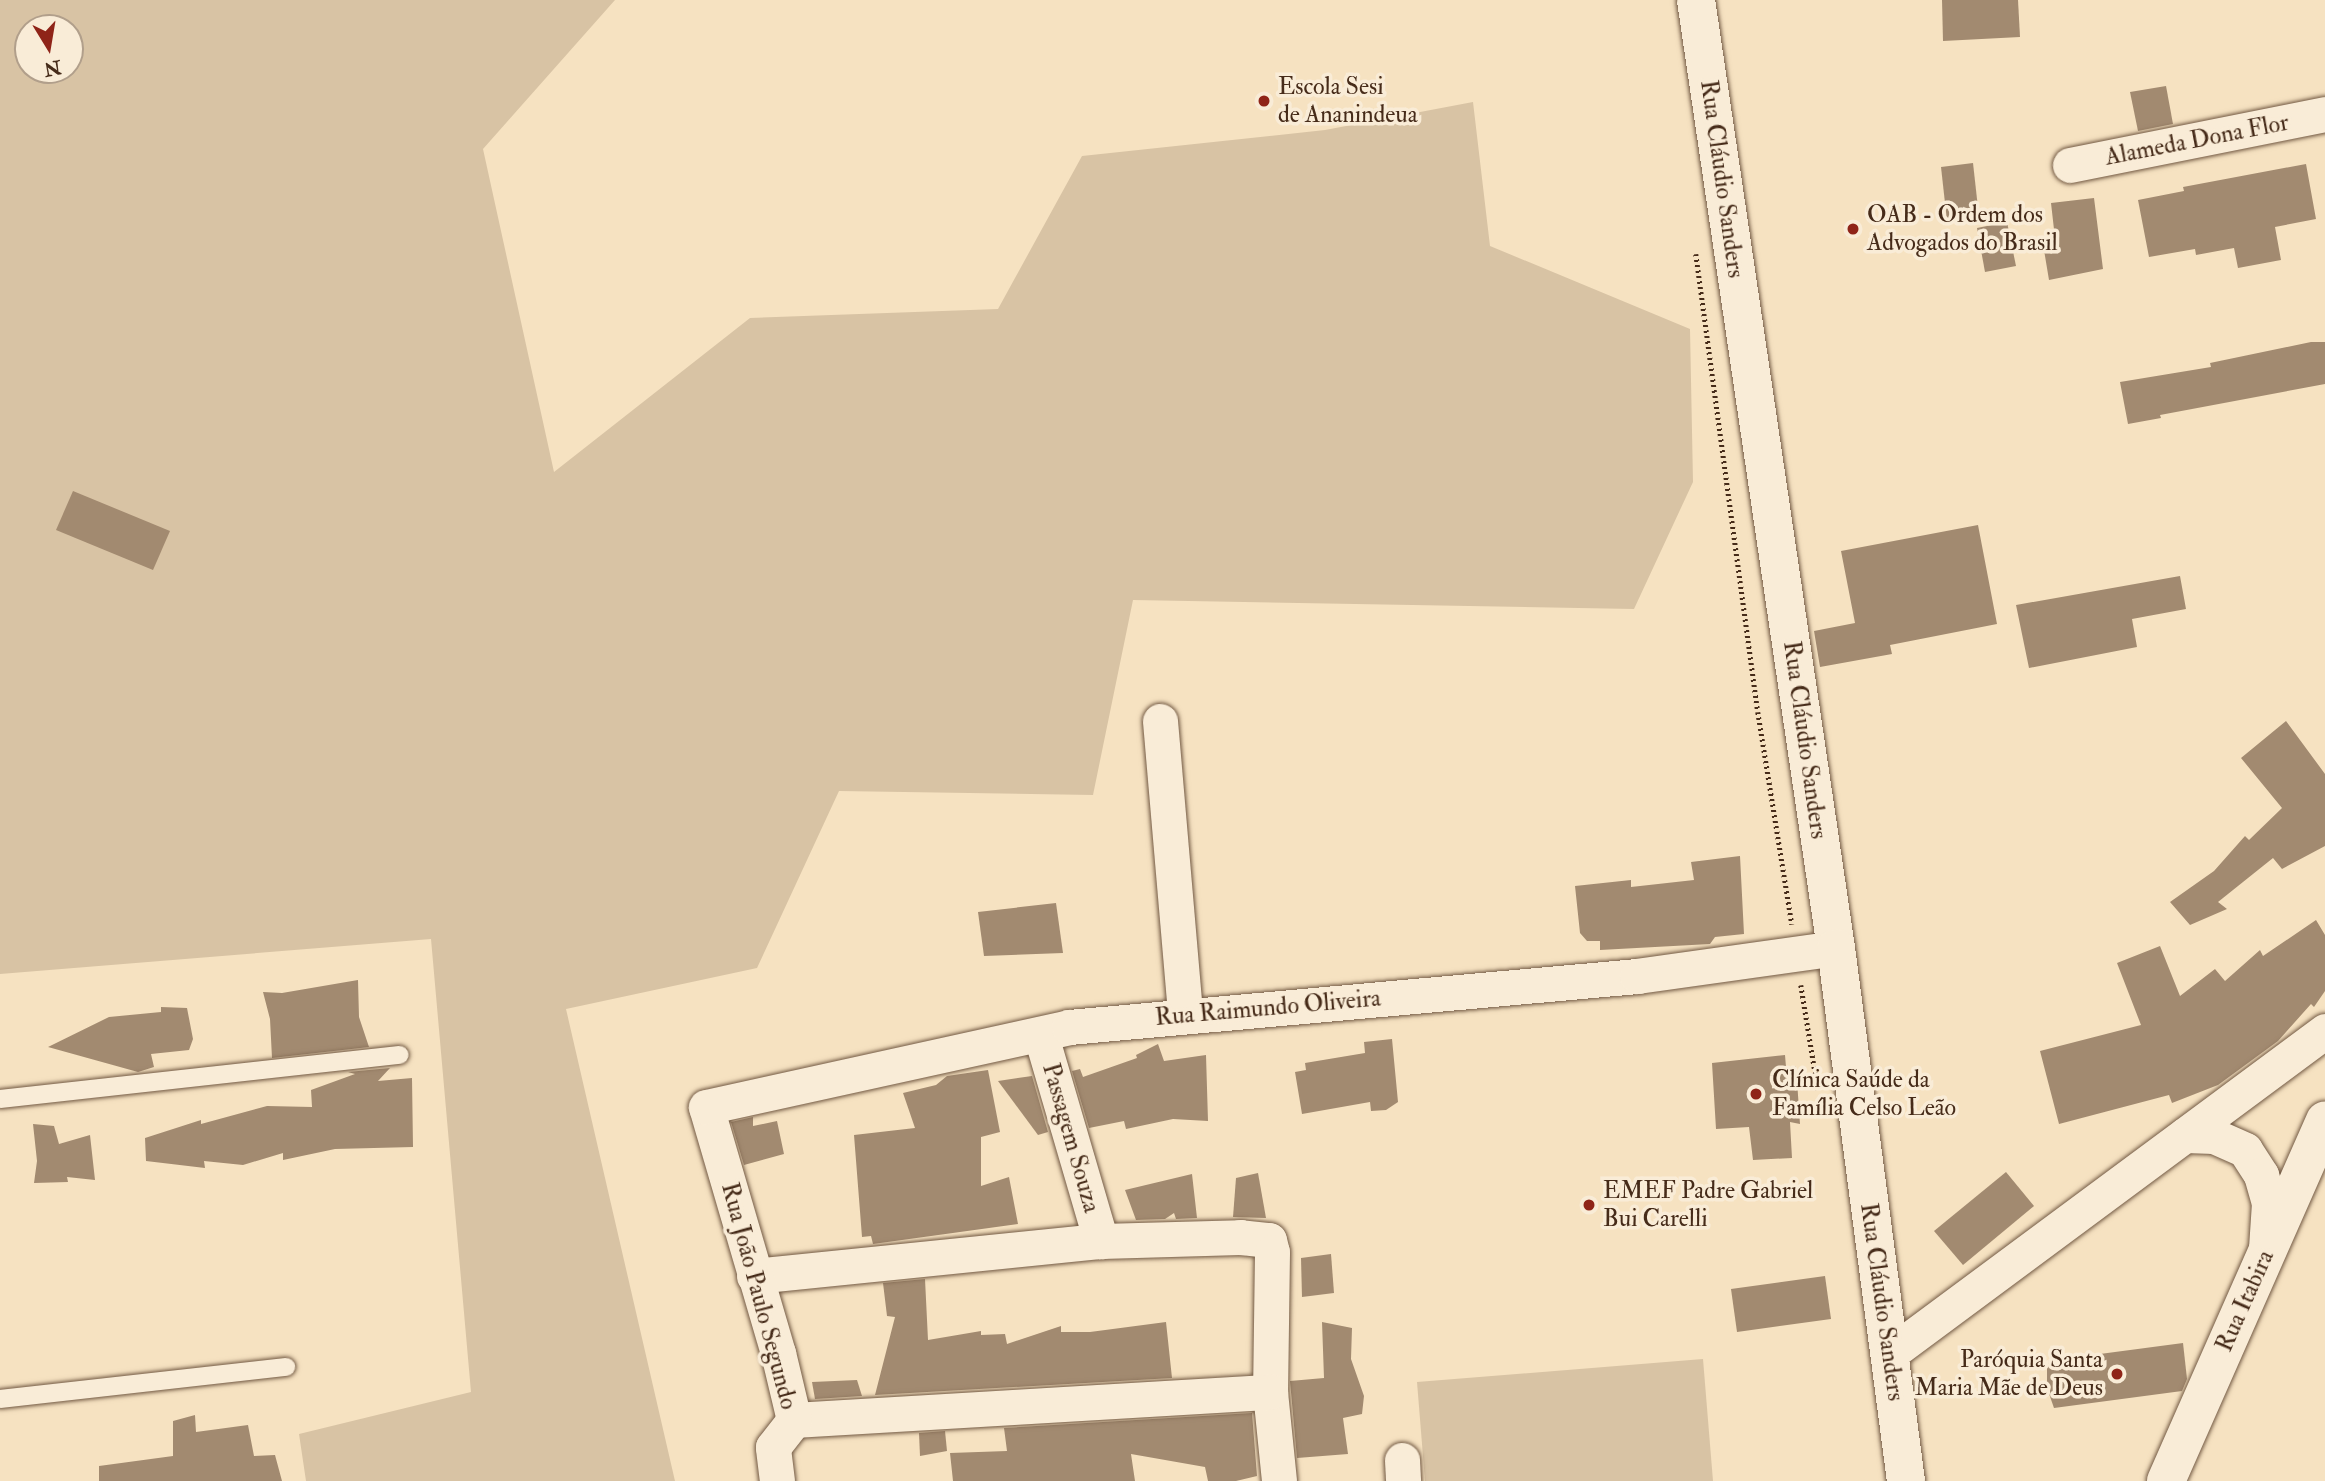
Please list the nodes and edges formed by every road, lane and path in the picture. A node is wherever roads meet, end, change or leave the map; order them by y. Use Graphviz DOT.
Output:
graph roads {
  1 [pos="1696,0"];
  2 [pos="2325,114"];
  3 [pos="2070,165"];
  4 [pos="1695,246"];
  5 [pos="1160,721"];
  6 [pos="1836,948"];
  7 [pos="1796,954"];
  8 [pos="1185,1015"];
  9 [pos="2325,1031"];
  10 [pos="1041,1036"];
  11 [pos="401,1055"];
  12 [pos="1818,1091"];
  13 [pos="0,1099"];
  14 [pos="706,1107"];
  15 [pos="2325,1121"];
  16 [pos="2185,1136"];
  17 [pos="1101,1241"];
  18 [pos="2266,1255"];
  19 [pos="754,1276"];
  20 [pos="1888,1355"];
  21 [pos="286,1367"];
  22 [pos="1270,1392"];
  23 [pos="0,1399"];
  24 [pos="794,1420"];
  25 [pos="777,1481"];
  26 [pos="1279,1481"];
  27 [pos="1906,1481"];
  28 [pos="2166,1481"];
  1 -- 6 [label="main road, Rua Cláudio Sanders"];
  2 -- 3 [label="street, Alameda Dona Flor"];
  4 -- 7 [label="path"];
  5 -- 8 [label="street"];
  6 -- 7 [label="street, Rua Raimundo Oliveira"];
  6 -- 20 [label="main road, Rua Cláudio Sanders"];
  7 -- 8 [label="street, Rua Raimundo Oliveira"];
  7 -- 12 [label="path"];
  8 -- 10 [label="street, Rua Raimundo Oliveira"];
  9 -- 16 [label="street"];
  10 -- 14 [label="street, Rua Raimundo Oliveira"];
  10 -- 17 [label="street, Passagem Souza"];
  11 -- 13 [label="lane"];
  14 -- 19 [label="street, Rua João Paulo Segundo"];
  15 -- 18 [label="main road, Rua Itabira"];
  16 -- 18 [label="street"];
  16 -- 20 [label="street"];
  17 -- 19 [label="street"];
  17 -- 22 [label="street"];
  18 -- 28 [label="main road, Rua Itabira"];
  19 -- 24 [label="street, Rua João Paulo Segundo"];
  20 -- 27 [label="main road, Rua Cláudio Sanders"];
  21 -- 23 [label="lane"];
  22 -- 24 [label="street"];
  22 -- 26 [label="street"];
  24 -- 25 [label="street, Rua João Paulo Segundo"];
}
